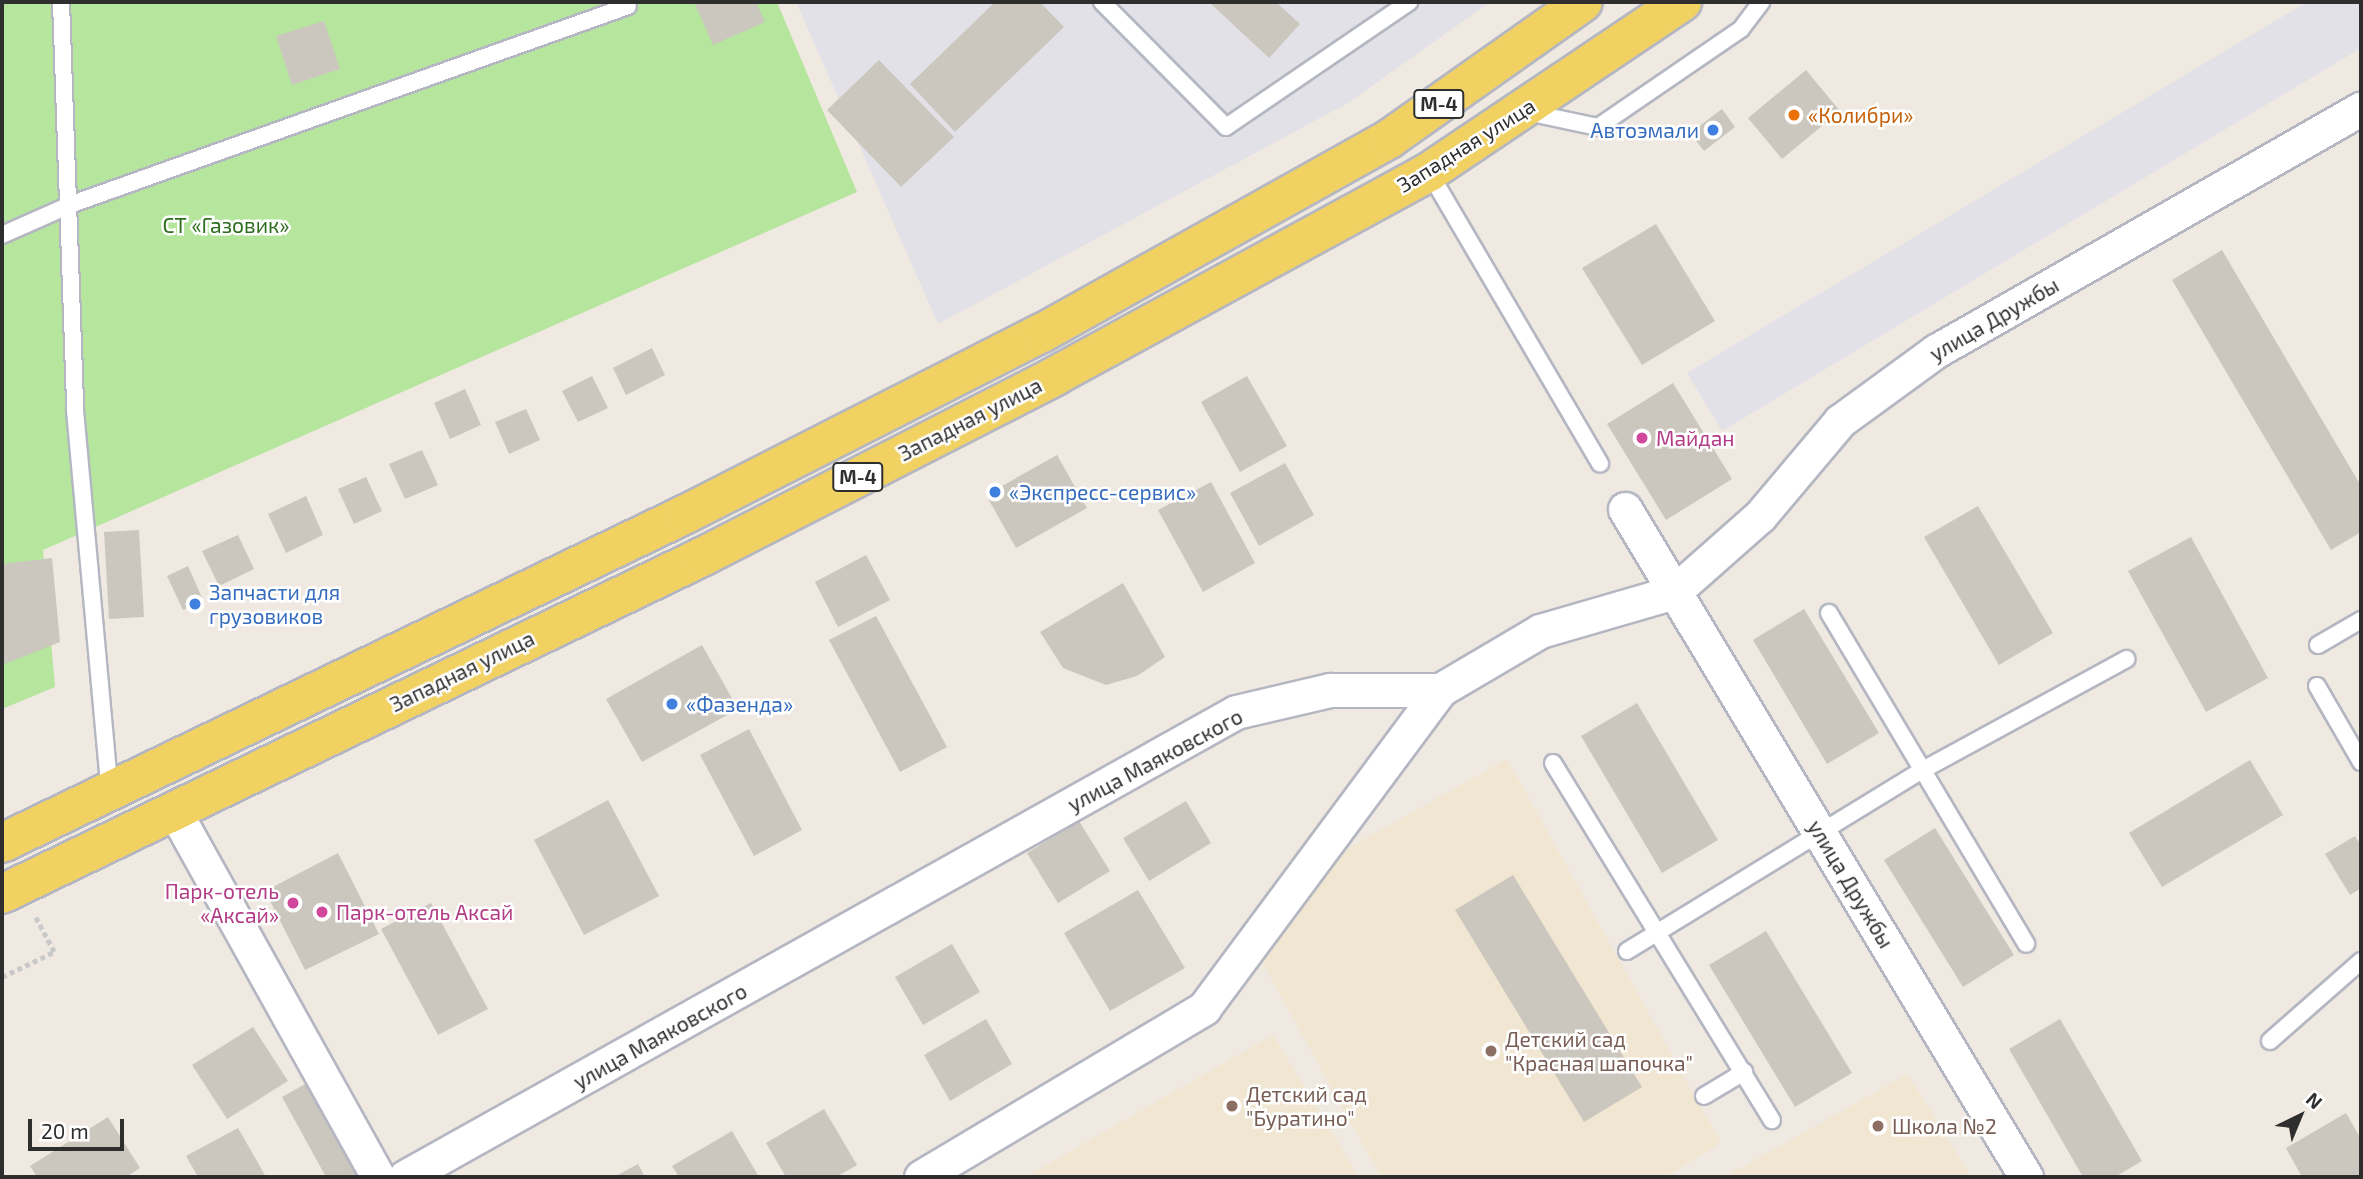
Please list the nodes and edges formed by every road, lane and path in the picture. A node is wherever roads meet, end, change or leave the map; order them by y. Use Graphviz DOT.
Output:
graph roads {
  1 [pos="61,2"];
  2 [pos="1102,2"];
  3 [pos="1409,2"];
  4 [pos="1682,2"];
  5 [pos="1761,2"];
  6 [pos="628,6"];
  7 [pos="1564,9"];
  8 [pos="2361,109"];
  9 [pos="1521,111"];
  10 [pos="1429,172"];
  11 [pos="72,204"];
  12 [pos="2,235"];
  13 [pos="1600,463"];
  14 [pos="1625,509"];
  15 [pos="1674,592"];
  16 [pos="1829,613"];
  17 [pos="2361,620"];
  18 [pos="2318,645"];
  19 [pos="2126,659"];
  20 [pos="2317,686"];
  21 [pos="1440,690"];
  22 [pos="2361,762"];
  23 [pos="1553,763"];
  24 [pos="1921,771"];
  25 [pos="110,791"];
  26 [pos="175,811"];
  27 [pos="1820,833"];
  28 [pos="2,843"];
  29 [pos="2,894"];
  30 [pos="1657,932"];
  31 [pos="2026,944"];
  32 [pos="1627,951"];
  33 [pos="54,952"];
  34 [pos="2361,961"];
  35 [pos="2,977"];
  36 [pos="2270,1041"];
  37 [pos="1744,1072"];
  38 [pos="1704,1096"];
  39 [pos="1772,1120"];
  40 [pos="378,1177"];
  41 [pos="405,1177"];
  42 [pos="921,1177"];
  43 [pos="2026,1177"];
  1 -- 11 [label="lane"];
  2 -- 3 [label="lane"];
  4 -- 9 [label="main road, Западная улица / М-4"];
  5 -- 9 [label="lane"];
  6 -- 11 [label="lane"];
  7 -- 25 [label="main road, Западная улица / М-4"];
  8 -- 15 [label="street, улица Дружбы"];
  9 -- 10 [label="main road, Западная улица / М-4"];
  10 -- 13 [label="lane"];
  10 -- 26 [label="main road, Западная улица / М-4"];
  11 -- 12 [label="lane"];
  11 -- 25 [label="lane"];
  14 -- 15 [label="street, улица Дружбы"];
  15 -- 21 [label="street, улица Дружбы"];
  15 -- 27 [label="street, улица Дружбы"];
  16 -- 24 [label="lane"];
  17 -- 18 [label="lane"];
  19 -- 24 [label="lane"];
  20 -- 22 [label="lane"];
  21 -- 41 [label="street, улица Маяковского"];
  21 -- 42 [label="street"];
  23 -- 30 [label="lane"];
  24 -- 27 [label="lane"];
  24 -- 31 [label="lane"];
  25 -- 28 [label="main road, Западная улица / М-4"];
  26 -- 29 [label="main road, Западная улица / М-4"];
  26 -- 40 [label="street"];
  27 -- 30 [label="lane"];
  27 -- 43 [label="street, улица Дружбы"];
  30 -- 32 [label="lane"];
  30 -- 37 [label="lane"];
  33 -- 35 [label="path"];
  34 -- 36 [label="lane"];
  37 -- 38 [label="lane"];
  37 -- 39 [label="lane"];
}
